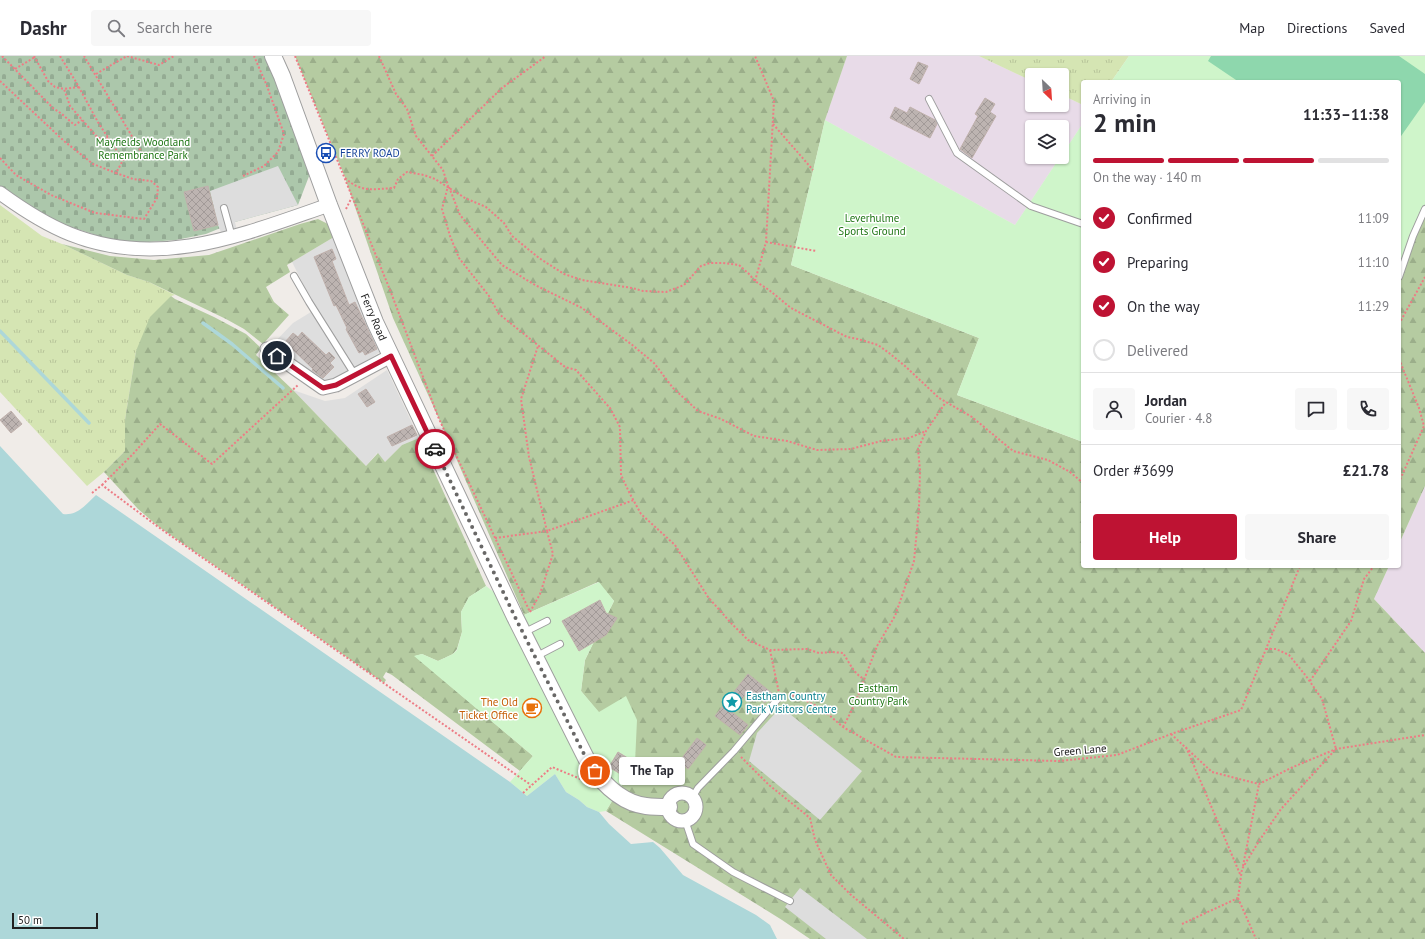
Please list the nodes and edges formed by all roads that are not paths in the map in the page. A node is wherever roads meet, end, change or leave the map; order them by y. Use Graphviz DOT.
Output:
graph roads {
  1 [pos="273,56"];
  2 [pos="929,98"];
  3 [pos="0,193"];
  4 [pos="329,205"];
  5 [pos="224,208"];
  6 [pos="1425,209"];
  7 [pos="1081,223"];
  8 [pos="232,238"];
  9 [pos="1401,271"];
  10 [pos="294,276"];
  11 [pos="267,349"];
  12 [pos="391,356"];
  13 [pos="355,375"];
  14 [pos="546,621"];
  15 [pos="523,633"];
  16 [pos="560,644"];
  17 [pos="535,657"];
  18 [pos="777,700"];
  19 [pos="692,798"];
  20 [pos="669,807"];
  21 [pos="685,820"];
  22 [pos="790,901"];
  1 -- 4 [label="street, Ferry Road"];
  2 -- 7 [label="lane"];
  3 -- 8 [label="street"];
  4 -- 8 [label="street"];
  4 -- 12 [label="street, Ferry Road"];
  5 -- 8 [label="lane"];
  6 -- 9 [label="lane"];
  10 -- 13 [label="lane"];
  11 -- 13 [label="street"];
  12 -- 13 [label="street"];
  12 -- 15 [label="street, Ferry Road"];
  14 -- 15 [label="lane"];
  15 -- 17 [label="street, Ferry Road"];
  16 -- 17 [label="lane"];
  17 -- 20 [label="street, Ferry Road"];
  18 -- 19 [label="lane"];
  19 -- 20 [label="street"];
  19 -- 21 [label="street"];
  20 -- 21 [label="street"];
  21 -- 22 [label="lane"];
}
